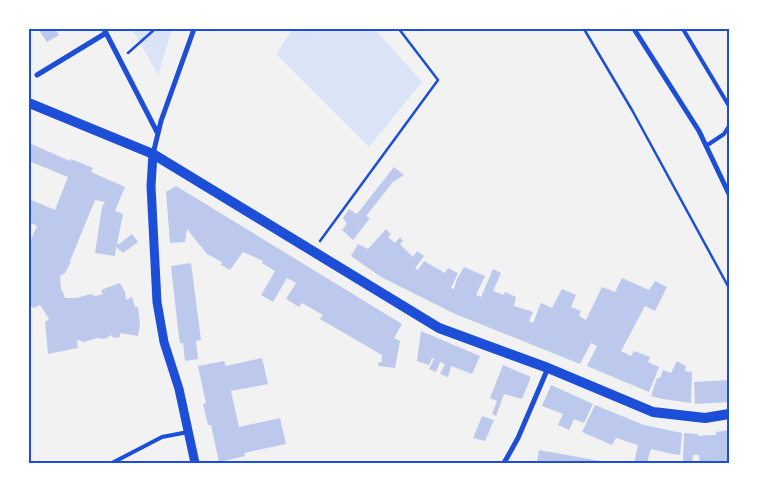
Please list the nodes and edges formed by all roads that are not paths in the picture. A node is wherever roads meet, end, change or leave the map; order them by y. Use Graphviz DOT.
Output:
graph roads {
  1 [pos="194,29"];
  2 [pos="634,29"];
  3 [pos="683,29"];
  4 [pos="105,31"];
  5 [pos="37,75"];
  6 [pos="29,103"];
  7 [pos="729,106"];
  8 [pos="729,126"];
  9 [pos="158,132"];
  10 [pos="706,146"];
  11 [pos="153,154"];
  12 [pos="729,194"];
  13 [pos="548,368"];
  14 [pos="729,414"];
  15 [pos="188,432"];
  16 [pos="112,463"];
  17 [pos="195,463"];
  18 [pos="504,463"];
  1 -- 9 [label="street"];
  2 -- 10 [label="street"];
  3 -- 7 [label="lane"];
  4 -- 5 [label="street"];
  4 -- 9 [label="street"];
  6 -- 11 [label="main road"];
  8 -- 10 [label="lane"];
  9 -- 11 [label="street"];
  10 -- 12 [label="street"];
  11 -- 13 [label="main road"];
  11 -- 15 [label="street"];
  13 -- 14 [label="main road"];
  13 -- 18 [label="street"];
  15 -- 16 [label="lane"];
  15 -- 17 [label="street"];
}
